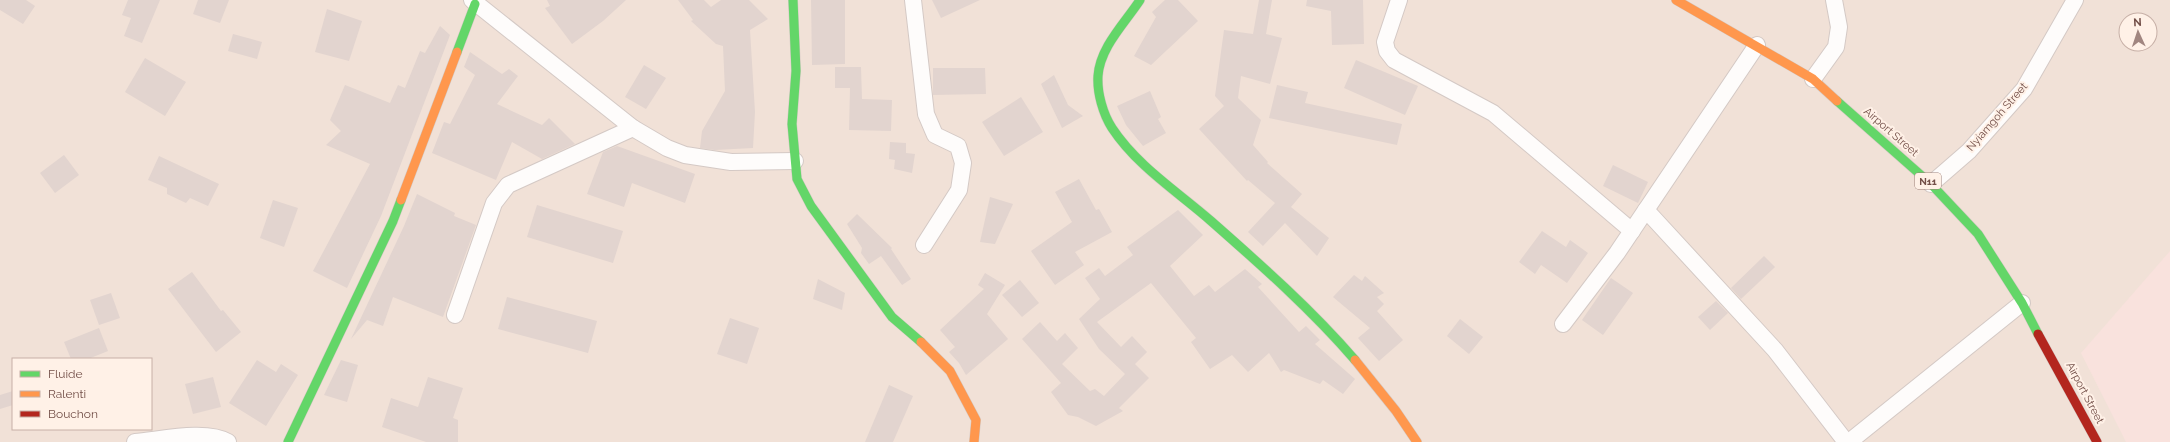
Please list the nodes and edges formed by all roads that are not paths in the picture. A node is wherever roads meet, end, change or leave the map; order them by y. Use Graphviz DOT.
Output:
graph roads {
  1 [pos="793,0"];
  2 [pos="913,0"];
  3 [pos="1140,0"];
  4 [pos="1399,0"];
  5 [pos="1676,0"];
  6 [pos="1834,0"];
  7 [pos="2075,0"];
  8 [pos="474,2"];
  9 [pos="1757,45"];
  10 [pos="1813,79"];
  11 [pos="633,128"];
  12 [pos="795,161"];
  13 [pos="1931,184"];
  14 [pos="1646,210"];
  15 [pos="1632,231"];
  16 [pos="924,245"];
  17 [pos="2022,303"];
  18 [pos="455,315"];
  19 [pos="1563,324"];
  20 [pos="136,442"];
  21 [pos="228,442"];
  22 [pos="288,442"];
  23 [pos="974,442"];
  24 [pos="1417,442"];
  25 [pos="1846,442"];
  26 [pos="1849,442"];
  27 [pos="2097,442"];
  1 -- 12 [label="main road"];
  2 -- 16 [label="street"];
  3 -- 24 [label="main road"];
  4 -- 15 [label="street"];
  5 -- 9 [label="main road, Airport Street / N11"];
  6 -- 10 [label="street"];
  7 -- 13 [label="street, Nyiamgoh Street"];
  8 -- 11 [label="street"];
  8 -- 22 [label="main road"];
  9 -- 10 [label="main road, Airport Street / N11"];
  9 -- 14 [label="street"];
  10 -- 13 [label="main road, Airport Street / N11"];
  11 -- 12 [label="street"];
  11 -- 18 [label="street"];
  12 -- 23 [label="main road"];
  13 -- 17 [label="main road, Airport Street / N11"];
  14 -- 15 [label="street"];
  14 -- 25 [label="street"];
  15 -- 19 [label="street"];
  17 -- 26 [label="street"];
  17 -- 27 [label="main road, Airport Street / N11"];
  20 -- 21 [label="street"];
}
